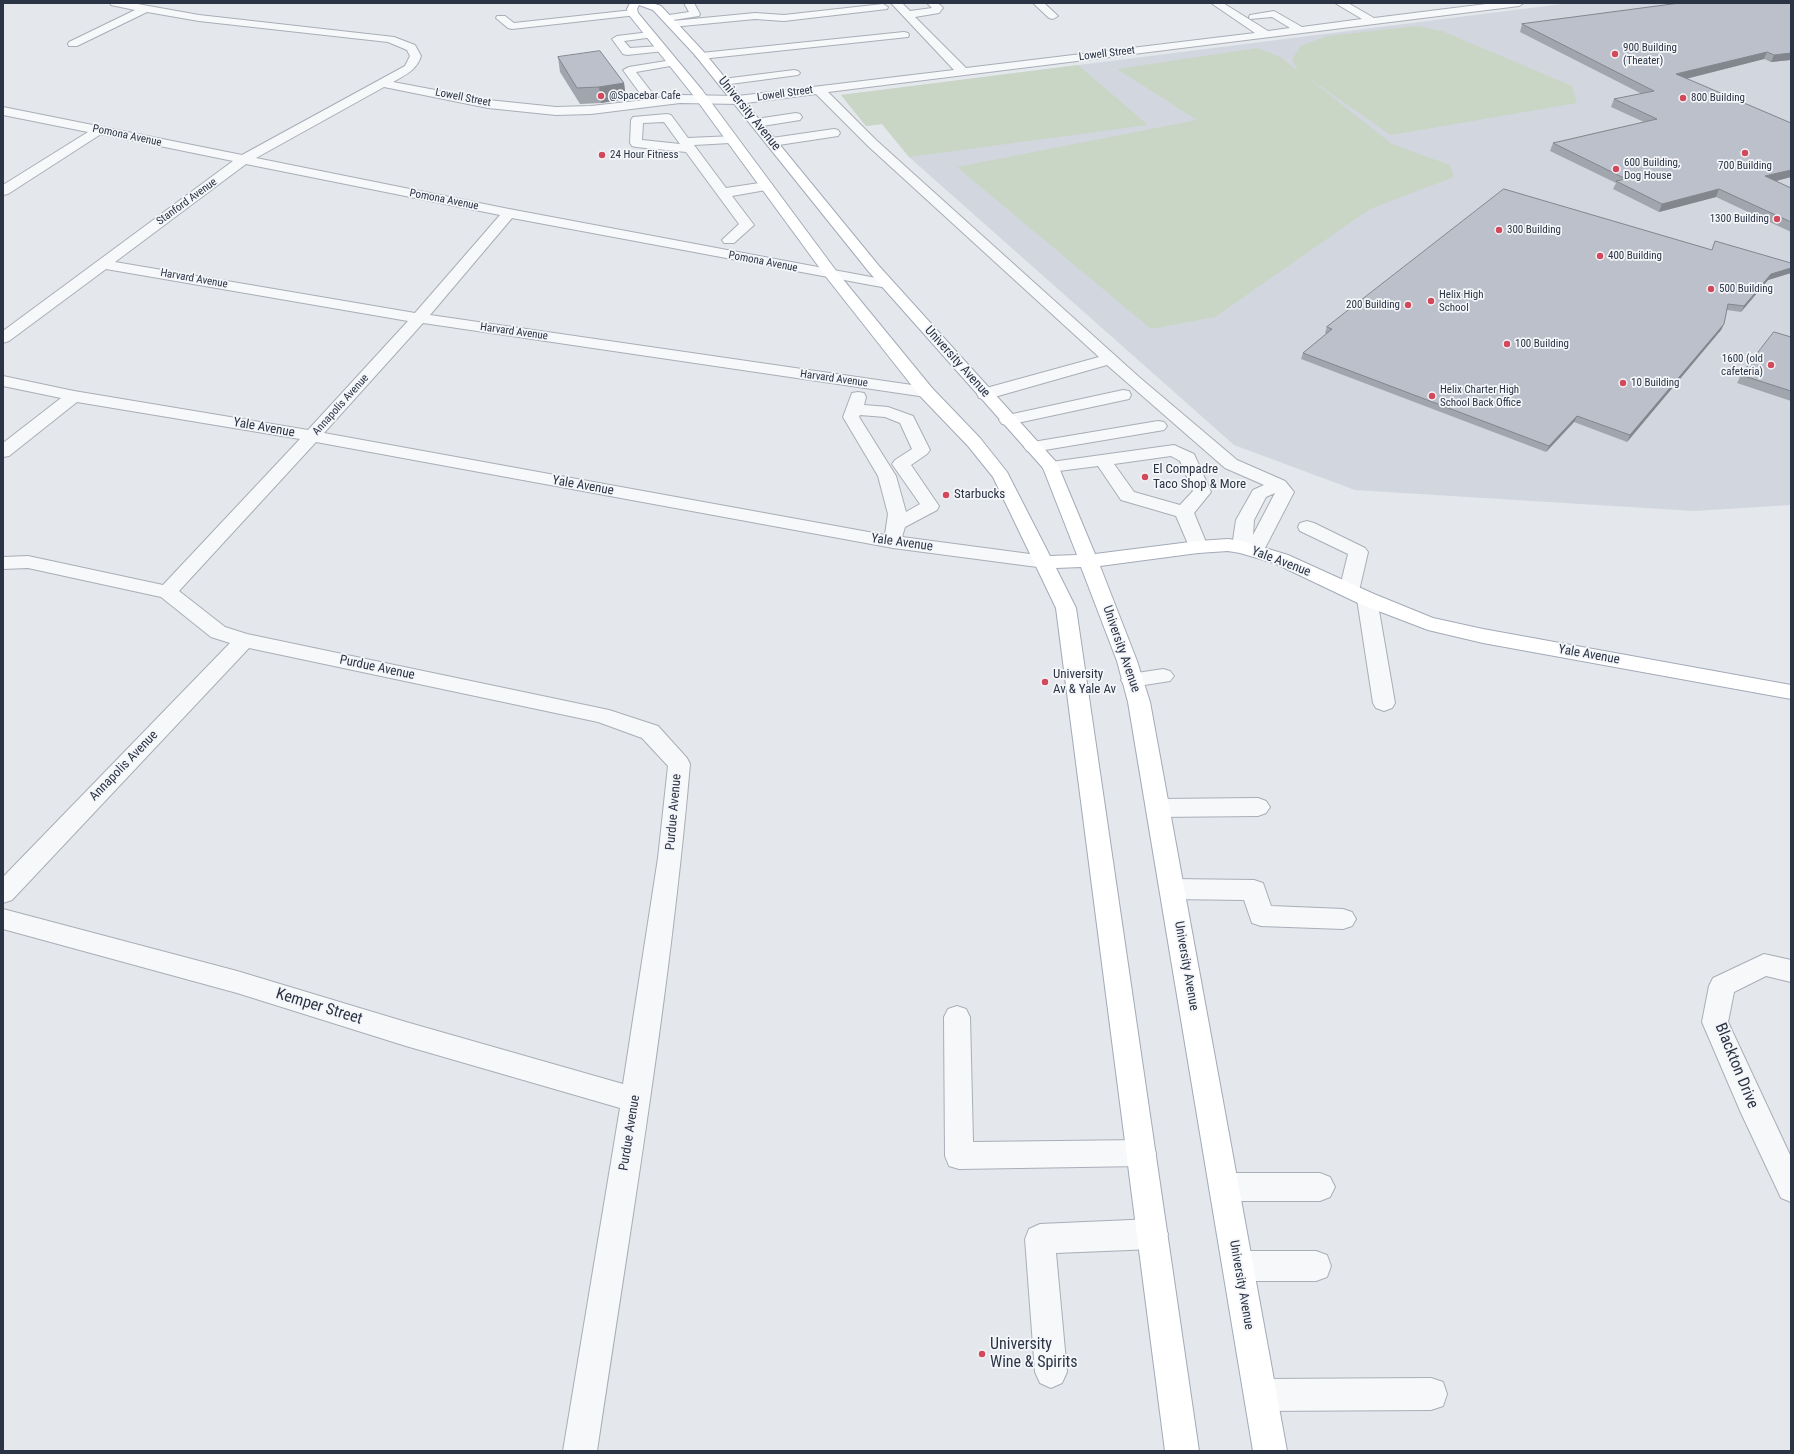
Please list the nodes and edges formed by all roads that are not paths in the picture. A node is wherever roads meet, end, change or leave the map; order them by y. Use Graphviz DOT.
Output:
graph roads {
  1 [pos="115,3"];
  2 [pos="642,3"];
  3 [pos="689,3"];
  4 [pos="896,3"];
  5 [pos="932,3"];
  6 [pos="1038,3"];
  7 [pos="1216,3"];
  8 [pos="1340,3"];
  9 [pos="1429,3"];
  10 [pos="1519,3"];
  11 [pos="883,7"];
  12 [pos="146,8"];
  13 [pos="634,8"];
  14 [pos="1392,10"];
  15 [pos="1446,12"];
  16 [pos="908,15"];
  17 [pos="1053,16"];
  18 [pos="1254,17"];
  19 [pos="1404,17"];
  20 [pos="502,18"];
  21 [pos="669,21"];
  22 [pos="1372,21"];
  23 [pos="641,24"];
  24 [pos="626,26"];
  25 [pos="1300,30"];
  26 [pos="1265,34"];
  27 [pos="650,35"];
  28 [pos="904,35"];
  29 [pos="74,44"];
  30 [pos="660,49"];
  31 [pos="701,56"];
  32 [pos="672,63"];
  33 [pos="852,72"];
  34 [pos="963,72"];
  35 [pos="794,74"];
  36 [pos="723,82"];
  37 [pos="382,83"];
  38 [pos="859,85"];
  39 [pos="819,90"];
  40 [pos="704,100"];
  41 [pos="738,100"];
  42 [pos="654,102"];
  43 [pos="637,104"];
  44 [pos="3,111"];
  45 [pos="796,116"];
  46 [pos="637,120"];
  47 [pos="756,123"];
  48 [pos="99,130"];
  49 [pos="834,133"];
  50 [pos="730,139"];
  51 [pos="772,142"];
  52 [pos="688,146"];
  53 [pos="243,160"];
  54 [pos="766,186"];
  55 [pos="3,191"];
  56 [pos="723,193"];
  57 [pos="509,213"];
  58 [pos="729,240"];
  59 [pos="103,264"];
  60 [pos="832,275"];
  61 [pos="887,284"];
  62 [pos="419,318"];
  63 [pos="3,338"];
  64 [pos="1110,359"];
  65 [pos="3,381"];
  66 [pos="863,383"];
  67 [pos="926,392"];
  68 [pos="985,394"];
  69 [pos="1123,395"];
  70 [pos="74,396"];
  71 [pos="854,409"];
  72 [pos="1008,420"];
  73 [pos="1158,426"];
  74 [pos="312,436"];
  75 [pos="1033,447"];
  76 [pos="3,452"];
  77 [pos="1103,460"];
  78 [pos="1051,467"];
  79 [pos="1184,512"];
  80 [pos="896,524"];
  81 [pos="1307,527"];
  82 [pos="893,542"];
  83 [pos="1198,547"];
  84 [pos="1248,549"];
  85 [pos="1089,561"];
  86 [pos="1045,562"];
  87 [pos="3,563"];
  88 [pos="167,592"];
  89 [pos="1358,595"];
  90 [pos="245,640"];
  91 [pos="1163,676"];
  92 [pos="1132,680"];
  93 [pos="1791,692"];
  94 [pos="1384,703"];
  95 [pos="1258,807"];
  96 [pos="1158,808"];
  97 [pos="1172,889"];
  98 [pos="3,893"];
  99 [pos="3,919"];
  100 [pos="1343,919"];
  101 [pos="1791,971"];
  102 [pos="957,1017"];
  103 [pos="635,1100"];
  104 [pos="1142,1153"];
  105 [pos="1224,1187"];
  106 [pos="1320,1188"];
  107 [pos="1791,1188"];
  108 [pos="1153,1234"];
  109 [pos="1238,1266"];
  110 [pos="1316,1266"];
  111 [pos="1051,1372"];
  112 [pos="1431,1394"];
  113 [pos="1261,1395"];
  114 [pos="580,1451"];
  115 [pos="1182,1451"];
  116 [pos="1270,1451"];
  1 -- 12 [label="street"];
  2 -- 21 [label="main road, University Avenue"];
  3 -- 21 [label="street"];
  4 -- 16 [label="street"];
  5 -- 16 [label="street"];
  6 -- 17 [label="street"];
  7 -- 26 [label="street"];
  8 -- 22 [label="street"];
  9 -- 15 [label="street"];
  10 -- 15 [label="street, Lowell Street"];
  11 -- 21 [label="street"];
  12 -- 29 [label="street"];
  12 -- 37 [label="street"];
  13 -- 20 [label="street"];
  13 -- 23 [label="main road, University Avenue"];
  14 -- 19 [label="street"];
  15 -- 19 [label="street, Lowell Street"];
  16 -- 34 [label="street"];
  18 -- 25 [label="street"];
  19 -- 22 [label="street, Lowell Street"];
  21 -- 31 [label="main road, University Avenue"];
  22 -- 25 [label="street, Lowell Street"];
  23 -- 24 [label="street"];
  23 -- 27 [label="main road, University Avenue"];
  25 -- 26 [label="street, Lowell Street"];
  26 -- 34 [label="street, Lowell Street"];
  27 -- 30 [label="main road, University Avenue"];
  27 -- 30 [label="street"];
  28 -- 31 [label="street"];
  30 -- 32 [label="main road, University Avenue"];
  31 -- 36 [label="main road, University Avenue"];
  32 -- 40 [label="main road, University Avenue"];
  32 -- 42 [label="street"];
  33 -- 38 [label="street"];
  34 -- 38 [label="street, Lowell Street"];
  35 -- 36 [label="street"];
  36 -- 41 [label="main road, University Avenue"];
  37 -- 43 [label="street, Lowell Street"];
  37 -- 53 [label="street, Stanford Avenue"];
  38 -- 39 [label="street, Lowell Street"];
  39 -- 41 [label="street, Lowell Street"];
  39 -- 64 [label="street"];
  40 -- 41 [label="street, Lowell Street"];
  40 -- 42 [label="street, Lowell Street"];
  40 -- 50 [label="main road, University Avenue"];
  41 -- 47 [label="main road, University Avenue"];
  42 -- 43 [label="street, Lowell Street"];
  43 -- 46 [label="street"];
  44 -- 48 [label="street, Pomona Avenue"];
  45 -- 47 [label="street"];
  46 -- 52 [label="street"];
  46 -- 52 [label="street"];
  47 -- 51 [label="main road, University Avenue"];
  48 -- 53 [label="street, Pomona Avenue"];
  48 -- 55 [label="street"];
  49 -- 51 [label="street"];
  50 -- 52 [label="street"];
  50 -- 54 [label="main road, University Avenue"];
  51 -- 61 [label="main road, University Avenue"];
  52 -- 56 [label="street"];
  53 -- 57 [label="street, Pomona Avenue"];
  53 -- 59 [label="street, Stanford Avenue"];
  54 -- 56 [label="street"];
  54 -- 60 [label="main road, University Avenue"];
  56 -- 58 [label="street"];
  57 -- 60 [label="street, Pomona Avenue"];
  57 -- 62 [label="street, Annapolis Avenue"];
  59 -- 62 [label="street, Harvard Avenue"];
  59 -- 63 [label="street, Stanford Avenue"];
  60 -- 61 [label="street, Pomona Avenue"];
  60 -- 67 [label="main road, University Avenue"];
  61 -- 68 [label="main road, University Avenue"];
  62 -- 66 [label="street, Harvard Avenue"];
  62 -- 74 [label="street, Annapolis Avenue"];
  64 -- 68 [label="street"];
  64 -- 84 [label="street"];
  65 -- 70 [label="street, Yale Avenue"];
  66 -- 67 [label="street, Harvard Avenue"];
  66 -- 71 [label="street"];
  67 -- 86 [label="main road, University Avenue"];
  68 -- 72 [label="main road, University Avenue"];
  69 -- 72 [label="street"];
  70 -- 74 [label="street, Yale Avenue"];
  70 -- 76 [label="street"];
  71 -- 80 [label="street"];
  71 -- 80 [label="street"];
  72 -- 75 [label="main road, University Avenue"];
  73 -- 75 [label="street"];
  74 -- 82 [label="street, Yale Avenue"];
  74 -- 88 [label="street, Annapolis Avenue"];
  75 -- 78 [label="main road, University Avenue"];
  77 -- 78 [label="street"];
  77 -- 79 [label="street"];
  77 -- 79 [label="street"];
  78 -- 85 [label="main road, University Avenue"];
  79 -- 83 [label="street"];
  80 -- 82 [label="street"];
  81 -- 89 [label="street"];
  82 -- 86 [label="street, Yale Avenue"];
  83 -- 84 [label="main road, Yale Avenue"];
  83 -- 85 [label="main road, Yale Avenue"];
  84 -- 89 [label="main road, Yale Avenue"];
  85 -- 86 [label="main road, Yale Avenue"];
  85 -- 92 [label="main road, University Avenue"];
  86 -- 104 [label="main road, University Avenue"];
  87 -- 88 [label="street, Purdue Avenue"];
  88 -- 90 [label="street, Purdue Avenue"];
  89 -- 93 [label="main road, Yale Avenue"];
  89 -- 94 [label="street"];
  90 -- 98 [label="street, Annapolis Avenue"];
  90 -- 103 [label="street, Purdue Avenue"];
  91 -- 92 [label="street"];
  92 -- 96 [label="main road, University Avenue"];
  95 -- 96 [label="street"];
  96 -- 97 [label="main road, University Avenue"];
  97 -- 100 [label="street"];
  97 -- 105 [label="main road, University Avenue"];
  99 -- 103 [label="street, Kemper Street"];
  101 -- 107 [label="street, Blackton Drive"];
  102 -- 104 [label="street"];
  103 -- 114 [label="street, Purdue Avenue"];
  104 -- 108 [label="main road, University Avenue"];
  105 -- 106 [label="street"];
  105 -- 109 [label="main road, University Avenue"];
  108 -- 111 [label="street"];
  108 -- 115 [label="main road, University Avenue"];
  109 -- 110 [label="street"];
  109 -- 113 [label="main road, University Avenue"];
  112 -- 113 [label="street"];
  113 -- 116 [label="main road, University Avenue"];
}
